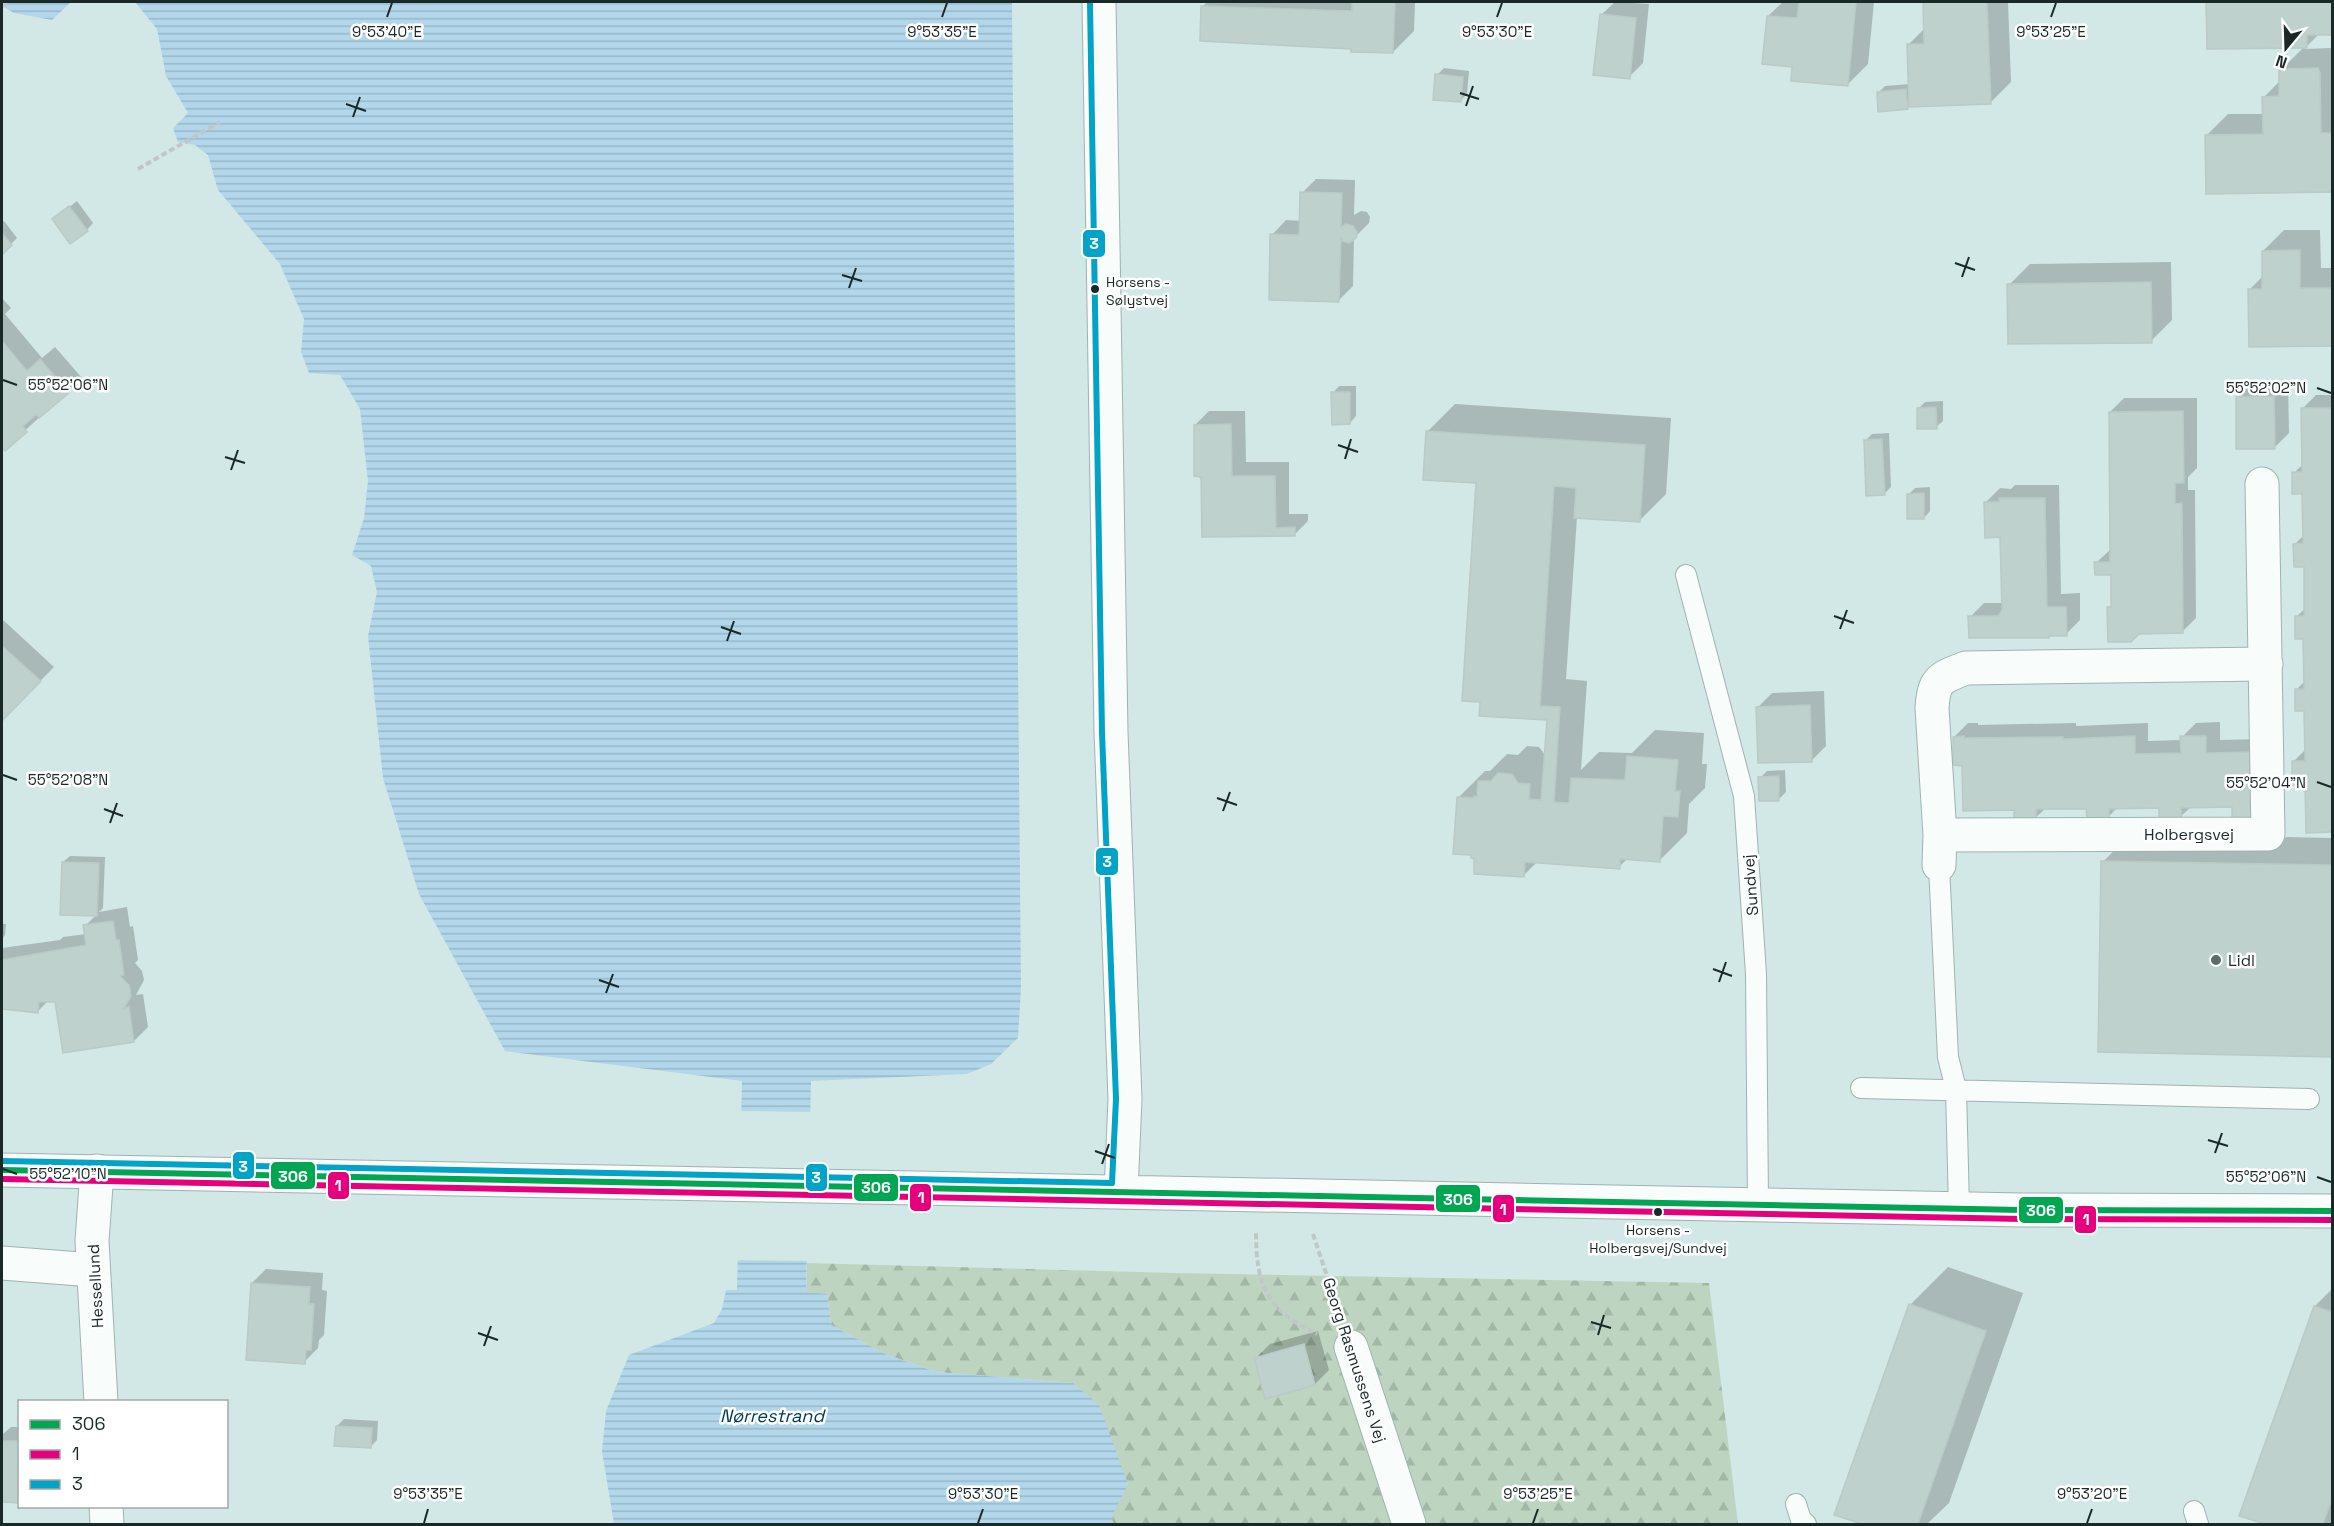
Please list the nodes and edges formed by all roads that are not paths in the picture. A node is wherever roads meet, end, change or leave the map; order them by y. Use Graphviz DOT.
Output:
graph roads {
  1 [pos="1099,2"];
  2 [pos="2262,484"];
  3 [pos="1686,574"];
  4 [pos="2266,664"];
  5 [pos="1940,850"];
  6 [pos="1861,1088"];
  7 [pos="1956,1089"];
  8 [pos="2309,1100"];
  9 [pos="2,1170"];
  10 [pos="97,1171"];
  11 [pos="1121,1192"];
  12 [pos="1758,1204"];
  13 [pos="1959,1208"];
  14 [pos="2332,1212"];
  15 [pos="2,1263"];
  16 [pos="93,1270"];
  17 [pos="1351,1347"];
  18 [pos="101,1400"];
  19 [pos="1796,1504"];
  20 [pos="106,1508"];
  21 [pos="107,1524"];
  22 [pos="1409,1524"];
  23 [pos="1806,1524"];
  1 -- 11 [label="street"];
  2 -- 4 [label="street, Holbergsvej"];
  3 -- 12 [label="lane, Sundvej"];
  4 -- 5 [label="street, Holbergsvej"];
  4 -- 5 [label="street"];
  5 -- 7 [label="lane"];
  6 -- 7 [label="lane"];
  7 -- 8 [label="lane"];
  7 -- 13 [label="lane"];
  9 -- 10 [label="street"];
  10 -- 11 [label="street"];
  10 -- 16 [label="street, Hessellund"];
  11 -- 12 [label="street"];
  12 -- 13 [label="street"];
  13 -- 14 [label="street"];
  15 -- 16 [label="street"];
  16 -- 18 [label="street, Hessellund"];
  17 -- 22 [label="street, Georg Rasmussens Vej"];
  19 -- 23 [label="lane"];
  20 -- 21 [label="street"];
}
